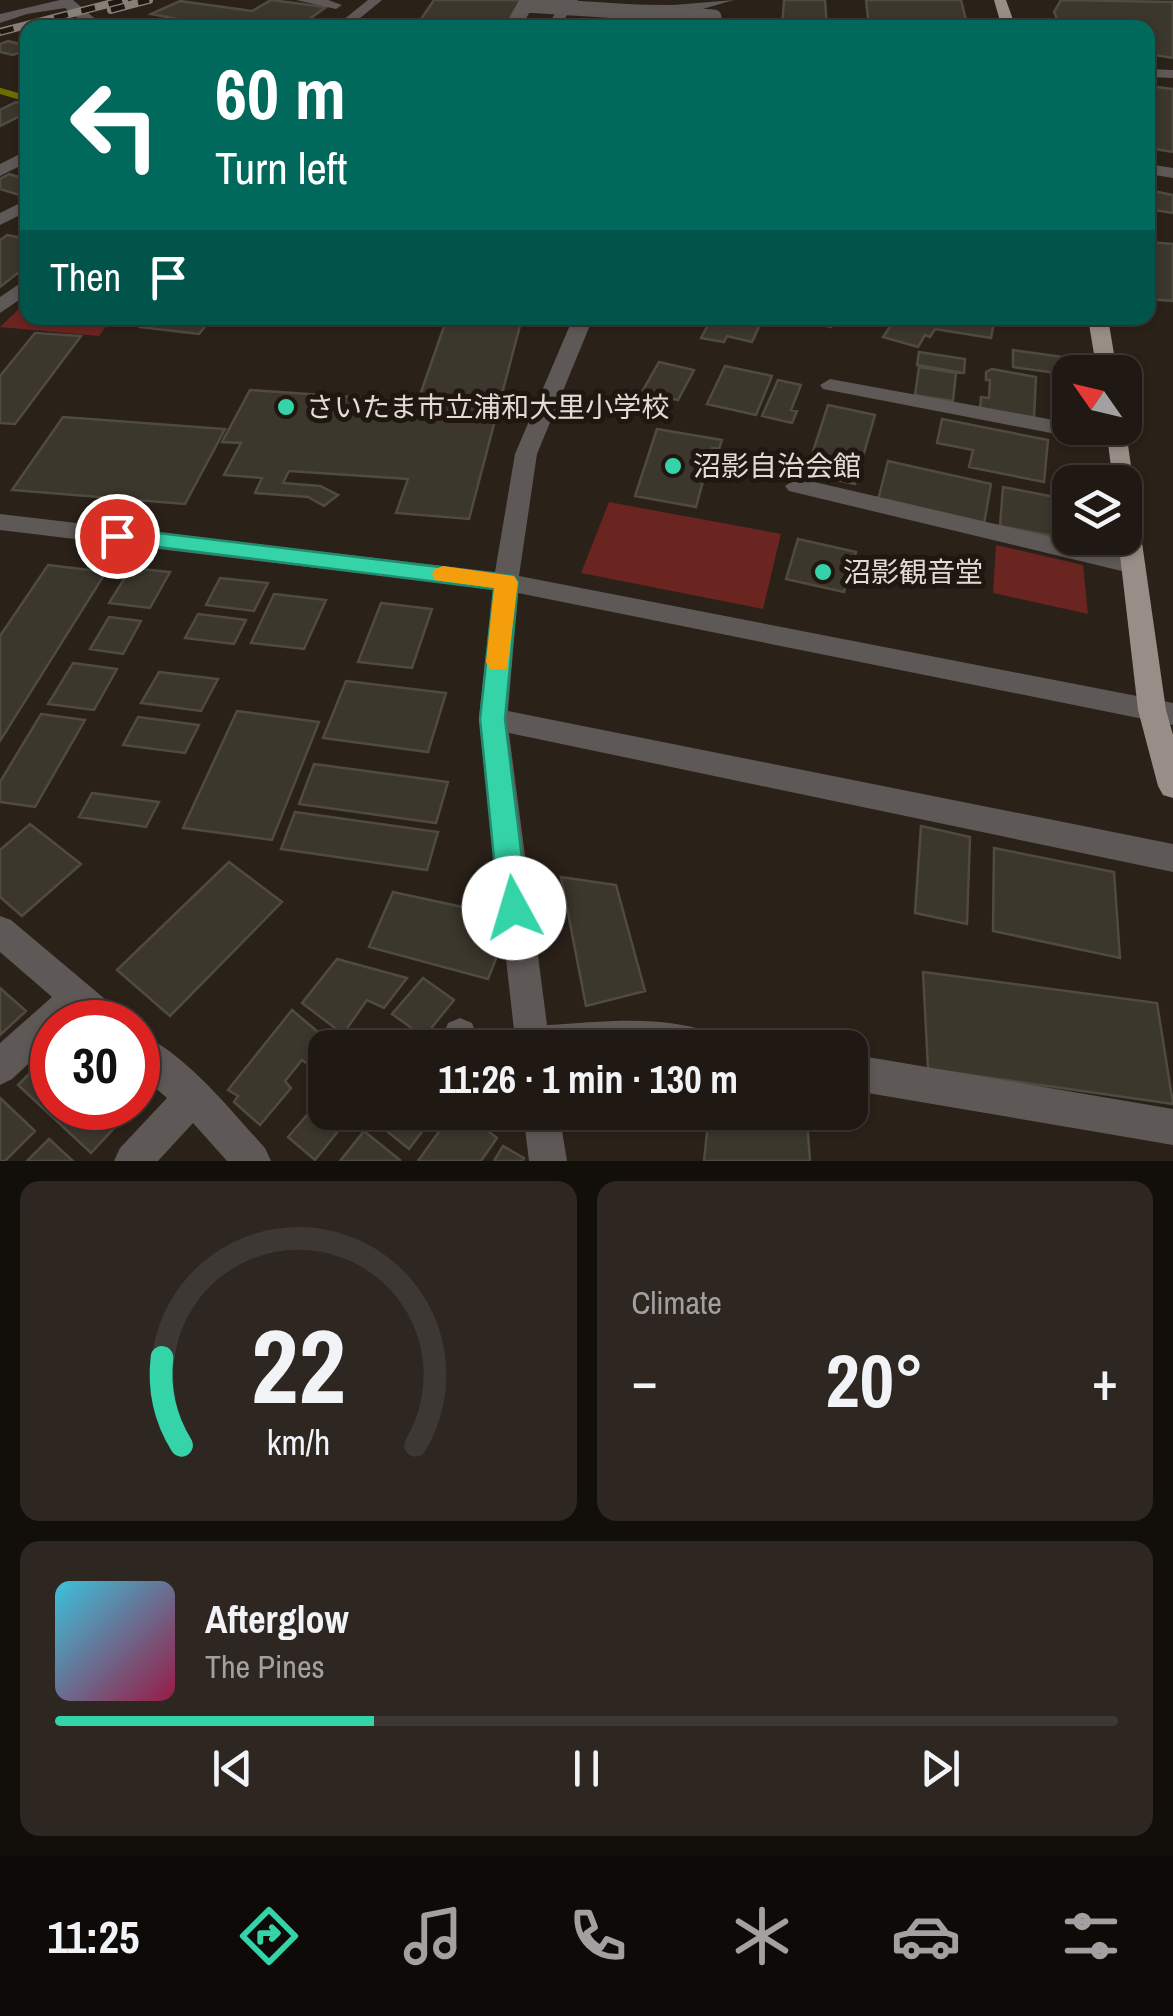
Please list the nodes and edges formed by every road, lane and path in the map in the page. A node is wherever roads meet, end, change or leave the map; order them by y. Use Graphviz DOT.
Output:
graph roads {
  1 [pos="302,0"];
  2 [pos="376,0"];
  3 [pos="572,0"];
  4 [pos="728,0"];
  5 [pos="67,2"];
  6 [pos="526,2"];
  7 [pos="336,5"];
  8 [pos="622,8"];
  9 [pos="559,13"];
  10 [pos="0,19"];
  11 [pos="90,20"];
  12 [pos="349,20"];
  13 [pos="556,20"];
  14 [pos="700,20"];
  15 [pos="20,291"];
  16 [pos="0,307"];
  17 [pos="579,325"];
  18 [pos="1099,325"];
  19 [pos="1105,355"];
  20 [pos="830,384"];
  21 [pos="1052,422"];
  22 [pos="796,486"];
  23 [pos="0,522"];
  24 [pos="1133,555"];
  25 [pos="1134,565"];
  26 [pos="506,582"];
  27 [pos="1163,712"];
  28 [pos="493,719"];
  29 [pos="1173,786"];
  30 [pos="1173,858"];
  31 [pos="0,931"];
  32 [pos="76,996"];
  33 [pos="81,1000"];
  34 [pos="531,1030"];
  35 [pos="0,1067"];
  36 [pos="160,1069"];
  37 [pos="868,1075"];
  38 [pos="192,1097"];
  39 [pos="1173,1127"];
  40 [pos="541,1130"];
  41 [pos="133,1161"];
  42 [pos="252,1161"];
  43 [pos="548,1161"];
  1 -- 7 [label="street"];
  2 -- 12 [label="street"];
  3 -- 9 [label="street"];
  4 -- 8 [label="street"];
  5 -- 10 [label="street"];
  5 -- 11 [label="street"];
  6 -- 8 [label="street, bridge"];
  8 -- 9 [label="street"];
  8 -- 14 [label="street, bridge"];
  9 -- 13 [label="street"];
  15 -- 16 [label="street"];
  17 -- 26 [label="street"];
  18 -- 19 [label="main road"];
  20 -- 21 [label="street"];
  22 -- 25 [label="street"];
  23 -- 26 [label="street"];
  24 -- 25 [label="main road"];
  25 -- 27 [label="main road"];
  26 -- 27 [label="street"];
  26 -- 28 [label="street"];
  27 -- 29 [label="main road"];
  28 -- 30 [label="street"];
  28 -- 34 [label="street"];
  31 -- 32 [label="street"];
  32 -- 33 [label="street"];
  32 -- 35 [label="street"];
  36 -- 38 [label="street"];
  37 -- 39 [label="street"];
  38 -- 41 [label="street"];
  38 -- 42 [label="street"];
  40 -- 43 [label="street"];
}
